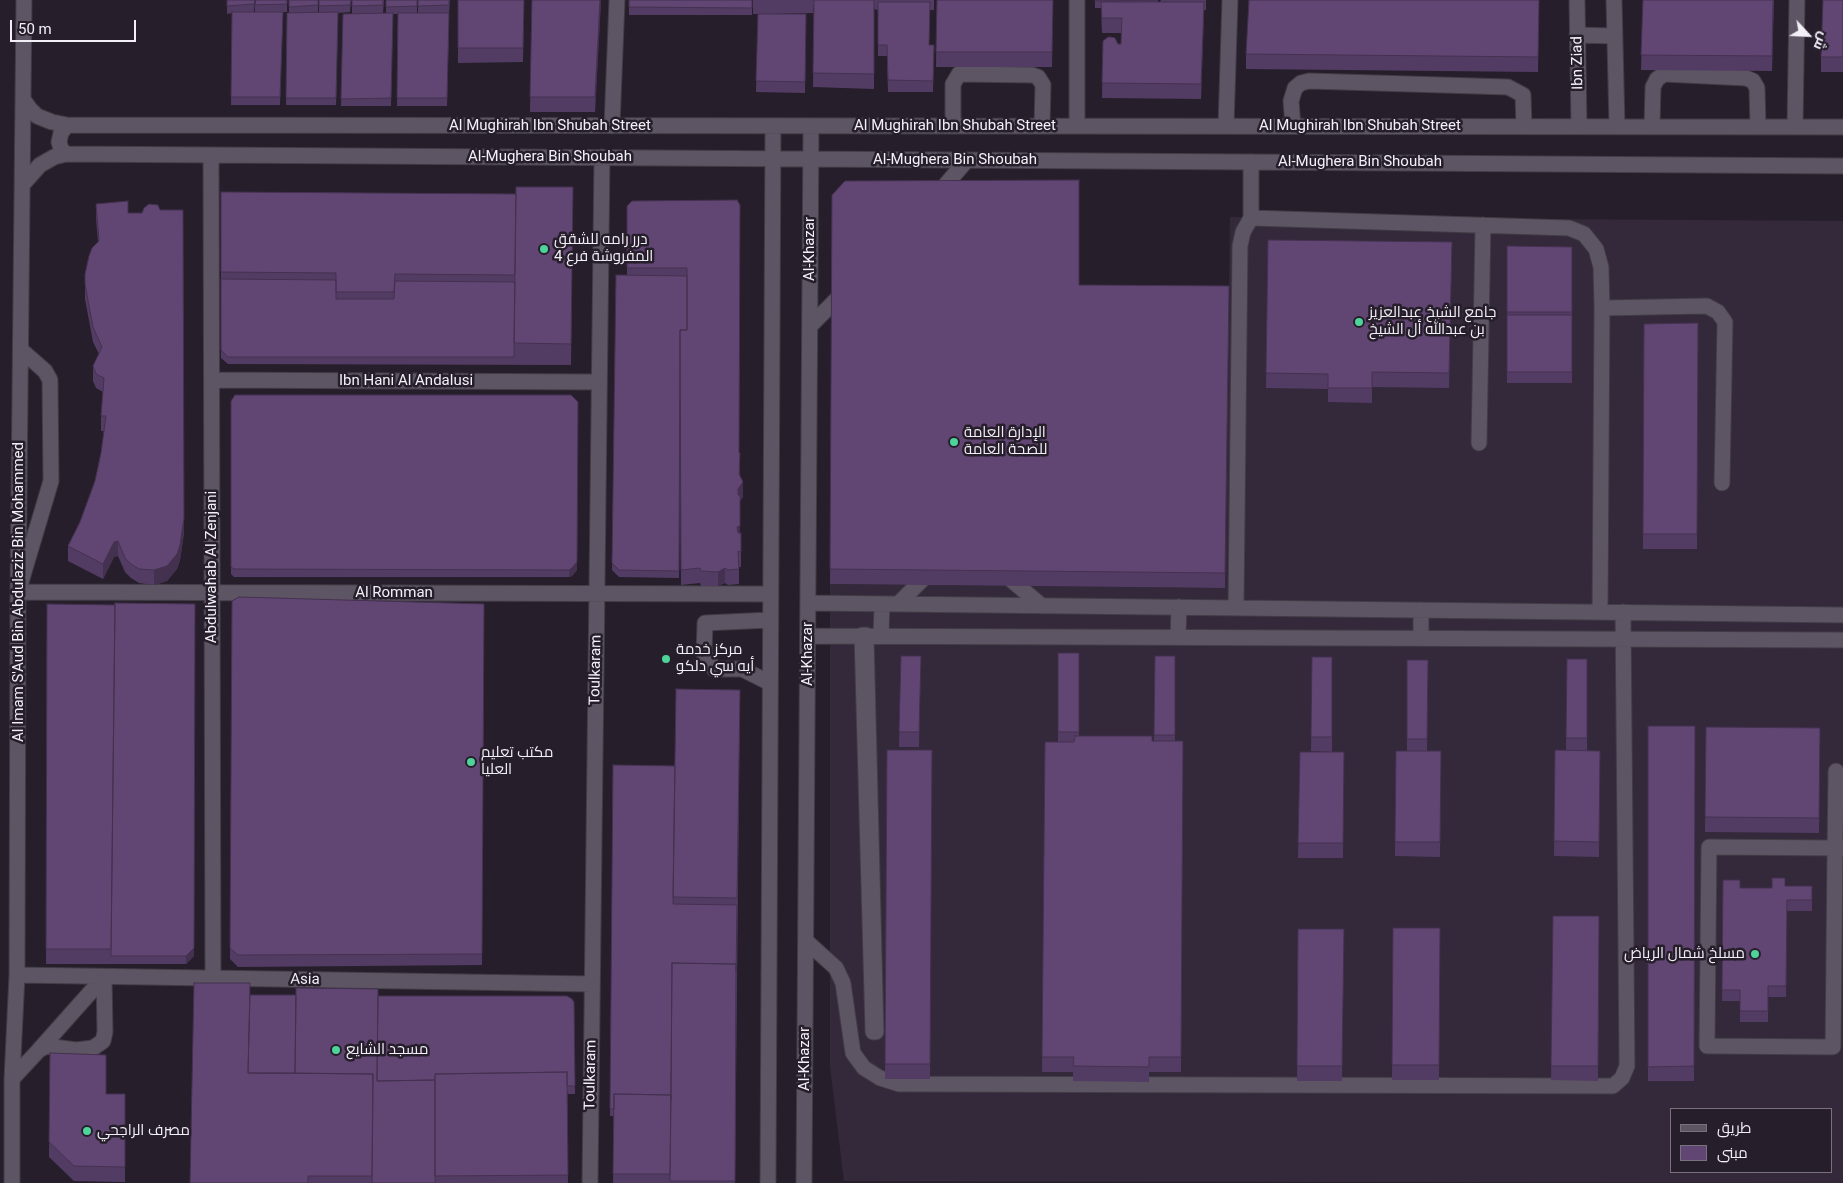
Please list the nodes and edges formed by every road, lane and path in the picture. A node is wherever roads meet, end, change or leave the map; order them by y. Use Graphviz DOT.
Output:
graph roads {
  1 [pos="24,0"];
  2 [pos="617,0"];
  3 [pos="1077,0"];
  4 [pos="1230,0"];
  5 [pos="1577,0"];
  6 [pos="1614,0"];
  7 [pos="1797,0"];
  8 [pos="1577,35"];
  9 [pos="1614,36"];
  10 [pos="23,99"];
  11 [pos="67,125"];
  12 [pos="612,126"];
  13 [pos="773,126"];
  14 [pos="811,126"];
  15 [pos="953,126"];
  16 [pos="1042,126"];
  17 [pos="1076,126"];
  18 [pos="1226,126"];
  19 [pos="1293,126"];
  20 [pos="1524,126"];
  21 [pos="1578,126"];
  22 [pos="1617,126"];
  23 [pos="1652,126"];
  24 [pos="1758,126"];
  25 [pos="1795,127"];
  26 [pos="1843,127"];
  27 [pos="66,154"];
  28 [pos="211,155"];
  29 [pos="602,157"];
  30 [pos="772,158"];
  31 [pos="811,159"];
  32 [pos="967,160"];
  33 [pos="1251,162"];
  34 [pos="1843,166"];
  35 [pos="23,184"];
  36 [pos="924,210"];
  37 [pos="1251,218"];
  38 [pos="1483,225"];
  39 [pos="853,283"];
  40 [pos="1602,308"];
  41 [pos="810,326"];
  42 [pos="21,350"];
  43 [pos="212,380"];
  44 [pos="599,382"];
  45 [pos="1479,443"];
  46 [pos="1722,483"];
  47 [pos="942,560"];
  48 [pos="990,561"];
  49 [pos="18,592"];
  50 [pos="212,593"];
  51 [pos="597,594"];
  52 [pos="770,594"];
  53 [pos="808,603"];
  54 [pos="882,604"];
  55 [pos="898,604"];
  56 [pos="1042,606"];
  57 [pos="1179,607"];
  58 [pos="1236,608"];
  59 [pos="1421,610"];
  60 [pos="1600,612"];
  61 [pos="1623,612"];
  62 [pos="1842,613"];
  63 [pos="770,620"];
  64 [pos="870,635"];
  65 [pos="808,636"];
  66 [pos="1178,637"];
  67 [pos="1420,638"];
  68 [pos="1623,639"];
  69 [pos="1842,642"];
  70 [pos="770,683"];
  71 [pos="1836,771"];
  72 [pos="1839,848"];
  73 [pos="806,941"];
  74 [pos="17,975"];
  75 [pos="104,976"];
  76 [pos="213,978"];
  77 [pos="592,984"];
  78 [pos="1838,1048"];
  79 [pos="39,1050"];
  80 [pos="12,1079"];
  81 [pos="12,1183"];
  82 [pos="590,1183"];
  83 [pos="768,1183"];
  84 [pos="804,1183"];
  1 -- 10 [label="street, Al Imam S'Aud Bin Abdulaziz Bin Mohammed"];
  2 -- 12 [label="street"];
  3 -- 17 [label="street"];
  4 -- 18 [label="street"];
  5 -- 8 [label="street, Ibn Ziad"];
  6 -- 9 [label="street"];
  7 -- 25 [label="street"];
  8 -- 9 [label="street"];
  8 -- 21 [label="street, Ibn Ziad"];
  9 -- 22 [label="street"];
  10 -- 11 [label="street, Al Mughirah Ibn Shubah Street"];
  10 -- 35 [label="street, Al Imam S'Aud Bin Abdulaziz Bin Mohammed"];
  11 -- 12 [label="street, Al Mughirah Ibn Shubah Street"];
  11 -- 27 [label="street"];
  12 -- 13 [label="street, Al Mughirah Ibn Shubah Street"];
  13 -- 14 [label="street, Al Mughirah Ibn Shubah Street"];
  13 -- 30 [label="street"];
  14 -- 15 [label="street, Al Mughirah Ibn Shubah Street"];
  14 -- 31 [label="street, Al-Khazar"];
  15 -- 16 [label="street, Al Mughirah Ibn Shubah Street"];
  15 -- 16 [label="street"];
  16 -- 17 [label="street, Al Mughirah Ibn Shubah Street"];
  17 -- 18 [label="street, Al Mughirah Ibn Shubah Street"];
  18 -- 19 [label="street, Al Mughirah Ibn Shubah Street"];
  19 -- 20 [label="street, Al Mughirah Ibn Shubah Street"];
  19 -- 20 [label="street"];
  20 -- 21 [label="street, Al Mughirah Ibn Shubah Street"];
  21 -- 22 [label="street, Al Mughirah Ibn Shubah Street"];
  22 -- 23 [label="street, Al Mughirah Ibn Shubah Street"];
  23 -- 24 [label="street, Al Mughirah Ibn Shubah Street"];
  23 -- 24 [label="street"];
  24 -- 25 [label="street, Al Mughirah Ibn Shubah Street"];
  25 -- 26 [label="street, Al Mughirah Ibn Shubah Street"];
  27 -- 28 [label="street, Al-Mughera Bin Shoubah"];
  27 -- 35 [label="street"];
  28 -- 29 [label="street, Al-Mughera Bin Shoubah"];
  28 -- 43 [label="street, Abdulwahab Al Zenjani"];
  29 -- 30 [label="street, Al-Mughera Bin Shoubah"];
  29 -- 44 [label="street, Toulkaram"];
  30 -- 31 [label="street, Al-Mughera Bin Shoubah"];
  30 -- 52 [label="street"];
  31 -- 32 [label="street, Al-Mughera Bin Shoubah"];
  31 -- 41 [label="street, Al-Khazar"];
  32 -- 33 [label="street, Al-Mughera Bin Shoubah"];
  32 -- 36 [label="street"];
  33 -- 34 [label="street, Al-Mughera Bin Shoubah"];
  33 -- 37 [label="street"];
  35 -- 42 [label="street, Al Imam S'Aud Bin Abdulaziz Bin Mohammed"];
  37 -- 38 [label="street"];
  37 -- 58 [label="street"];
  38 -- 40 [label="street"];
  38 -- 45 [label="street"];
  39 -- 41 [label="street"];
  40 -- 46 [label="street"];
  40 -- 60 [label="street"];
  41 -- 53 [label="street, Al-Khazar"];
  42 -- 49 [label="street, Al Imam S'Aud Bin Abdulaziz Bin Mohammed"];
  42 -- 49 [label="street"];
  43 -- 44 [label="street, Ibn Hani Al Andalusi"];
  43 -- 50 [label="street, Abdulwahab Al Zenjani"];
  44 -- 51 [label="street, Toulkaram"];
  47 -- 55 [label="street"];
  48 -- 56 [label="street"];
  49 -- 50 [label="street, Al Romman"];
  49 -- 74 [label="street, Al Imam S'Aud Bin Abdulaziz Bin Mohammed"];
  50 -- 51 [label="street, Al Romman"];
  50 -- 76 [label="street, Abdulwahab Al Zenjani"];
  51 -- 52 [label="street, Al Romman"];
  51 -- 77 [label="street, Toulkaram"];
  52 -- 63 [label="street"];
  53 -- 54 [label="street"];
  53 -- 65 [label="street, Al-Khazar"];
  54 -- 55 [label="street"];
  54 -- 64 [label="street"];
  55 -- 56 [label="street"];
  56 -- 57 [label="street"];
  57 -- 58 [label="street"];
  57 -- 66 [label="street"];
  58 -- 59 [label="street"];
  59 -- 60 [label="street"];
  59 -- 67 [label="street"];
  60 -- 61 [label="street"];
  61 -- 62 [label="street"];
  61 -- 68 [label="street"];
  62 -- 69 [label="street"];
  63 -- 70 [label="street"];
  63 -- 70 [label="street"];
  64 -- 64 [label="street"];
  64 -- 65 [label="street"];
  64 -- 66 [label="street"];
  65 -- 73 [label="street, Al-Khazar"];
  66 -- 67 [label="street"];
  67 -- 68 [label="street"];
  68 -- 69 [label="street"];
  68 -- 73 [label="street"];
  70 -- 83 [label="street"];
  71 -- 72 [label="street"];
  72 -- 78 [label="street"];
  72 -- 78 [label="street"];
  73 -- 84 [label="street, Al-Khazar"];
  74 -- 75 [label="street, Asia"];
  74 -- 80 [label="street, Al Imam S'Aud Bin Abdulaziz Bin Mohammed"];
  75 -- 76 [label="street, Asia"];
  75 -- 79 [label="street"];
  75 -- 79 [label="street"];
  76 -- 77 [label="street, Asia"];
  77 -- 82 [label="street, Toulkaram"];
  79 -- 80 [label="street"];
  80 -- 81 [label="street, Al Imam S'Aud Bin Abdulaziz Bin Mohammed"];
}
